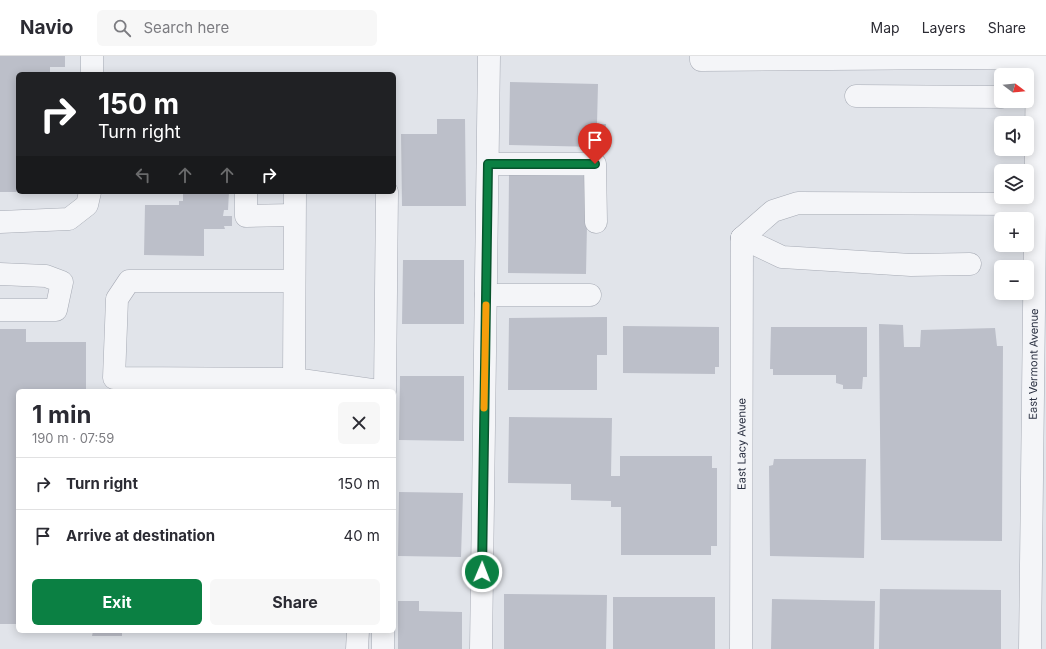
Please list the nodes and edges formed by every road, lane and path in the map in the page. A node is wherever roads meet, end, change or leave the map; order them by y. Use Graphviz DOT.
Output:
graph roads {
  1 [pos="92,56"];
  2 [pos="489,56"];
  3 [pos="701,56"];
  4 [pos="1037,58"];
  5 [pos="92,72"];
  6 [pos="1034,81"];
  7 [pos="856,96"];
  8 [pos="994,97"];
  9 [pos="1032,108"];
  10 [pos="488,164"];
  11 [pos="90,194"];
  12 [pos="246,194"];
  13 [pos="295,194"];
  14 [pos="387,194"];
  15 [pos="1035,204"];
  16 [pos="294,215"];
  17 [pos="0,222"];
  18 [pos="596,222"];
  19 [pos="742,238"];
  20 [pos="1040,256"];
  21 [pos="970,264"];
  22 [pos="0,274"];
  23 [pos="294,281"];
  24 [pos="486,295"];
  25 [pos="590,295"];
  26 [pos="0,310"];
  27 [pos="294,379"];
  28 [pos="114,385"];
  29 [pos="365,389"];
  30 [pos="385,389"];
  31 [pos="1039,451"];
  32 [pos="1038,609"];
  33 [pos="358,633"];
  34 [pos="383,633"];
  35 [pos="358,649"];
  36 [pos="383,649"];
  37 [pos="481,649"];
  38 [pos="741,649"];
  39 [pos="1030,649"];
  1 -- 5 [label="street"];
  2 -- 10 [label="street"];
  3 -- 4 [label="street"];
  4 -- 6 [label="street, East Vermont Avenue"];
  7 -- 8 [label="street"];
  9 -- 15 [label="street, East Vermont Avenue"];
  10 -- 18 [label="street"];
  10 -- 24 [label="street"];
  11 -- 17 [label="street"];
  12 -- 16 [label="street"];
  13 -- 16 [label="street"];
  14 -- 30 [label="street"];
  15 -- 19 [label="street"];
  15 -- 20 [label="street, East Vermont Avenue"];
  16 -- 23 [label="street"];
  19 -- 21 [label="street"];
  19 -- 38 [label="street, East Lacy Avenue"];
  20 -- 31 [label="street, East Vermont Avenue"];
  22 -- 26 [label="street"];
  23 -- 27 [label="street"];
  23 -- 28 [label="street"];
  24 -- 25 [label="street"];
  24 -- 37 [label="street"];
  27 -- 28 [label="street"];
  27 -- 29 [label="street"];
  31 -- 32 [label="street, East Vermont Avenue"];
  32 -- 39 [label="street, East Vermont Avenue"];
  33 -- 35 [label="street"];
  34 -- 36 [label="street"];
}
